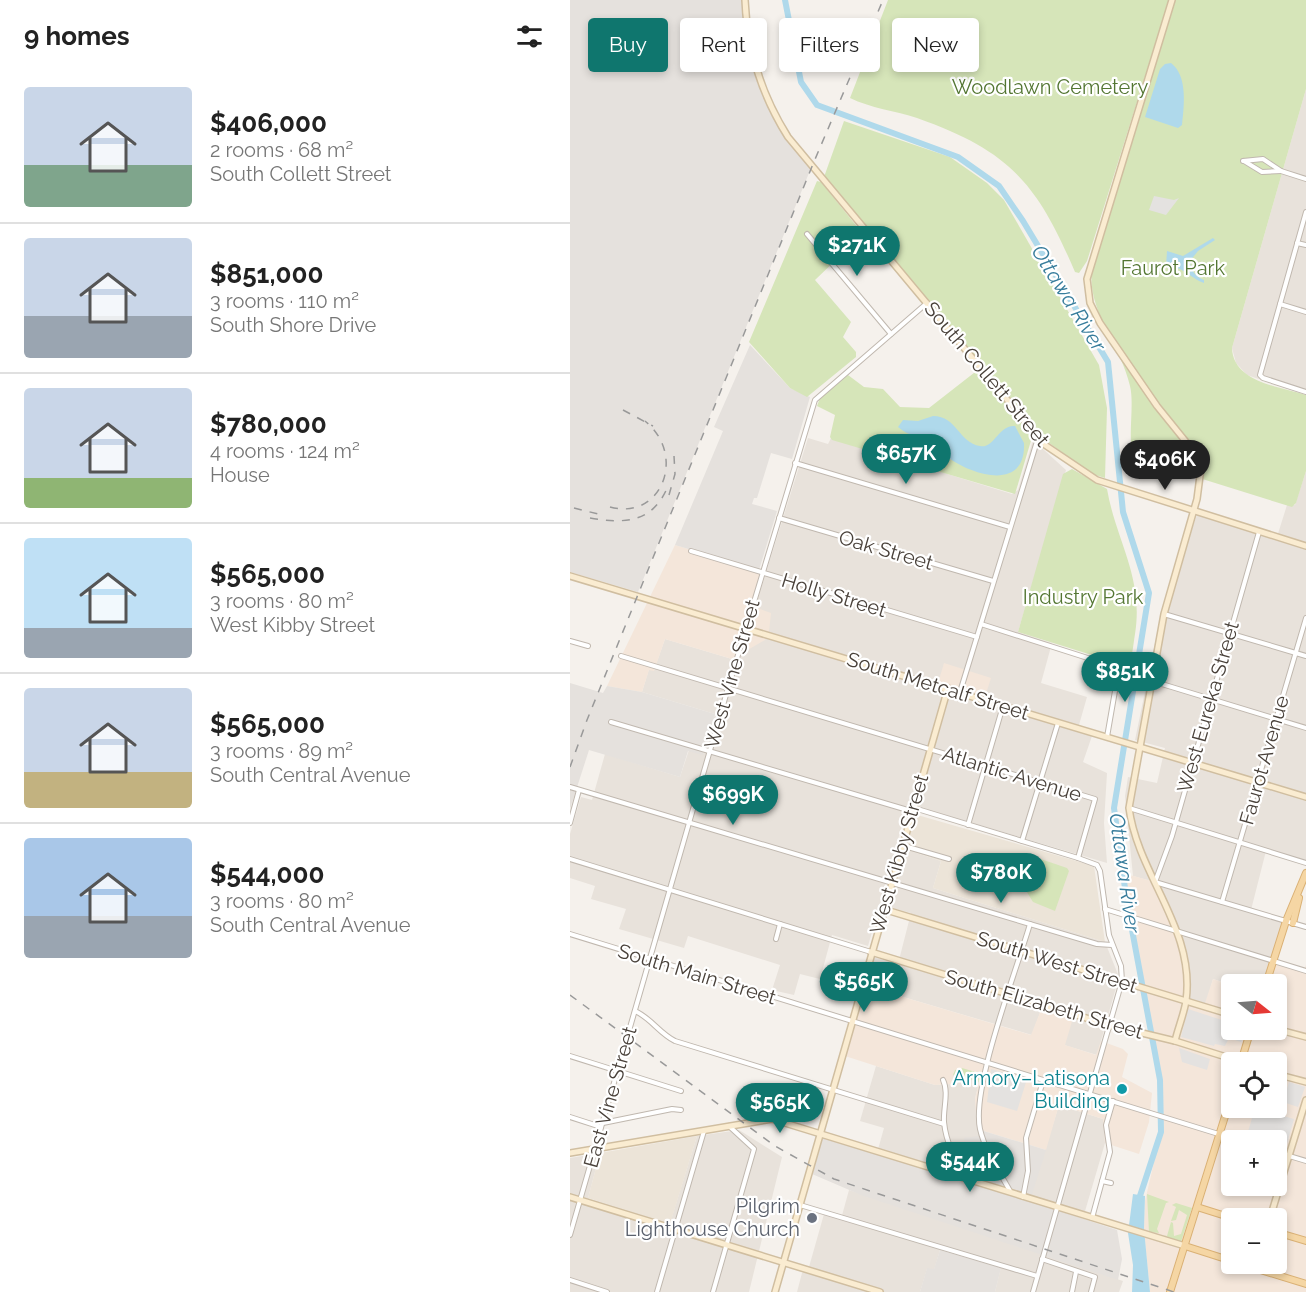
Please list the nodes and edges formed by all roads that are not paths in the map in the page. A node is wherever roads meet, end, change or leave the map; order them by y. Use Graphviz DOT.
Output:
graph roads {
  1 [pos="745,0"];
  2 [pos="1172,0"];
  3 [pos="1281,171"];
  4 [pos="1306,179"];
  5 [pos="1306,212"];
  6 [pos="807,234"];
  7 [pos="1297,243"];
  8 [pos="1306,245"];
  9 [pos="927,303"];
  10 [pos="1280,304"];
  11 [pos="1306,312"];
  12 [pos="891,334"];
  13 [pos="1306,392"];
  14 [pos="1038,438"];
  15 [pos="795,463"];
  16 [pos="1193,511"];
  17 [pos="779,518"];
  18 [pos="1010,527"];
  19 [pos="1259,532"];
  20 [pos="1306,546"];
  21 [pos="691,551"];
  22 [pos="762,574"];
  23 [pos="570,576"];
  24 [pos="993,581"];
  25 [pos="1164,614"];
  26 [pos="1306,618"];
  27 [pos="981,624"];
  28 [pos="746,629"];
  29 [pos="1229,634"];
  30 [pos="977,637"];
  31 [pos="570,641"];
  32 [pos="588,646"];
  33 [pos="1296,653"];
  34 [pos="1306,656"];
  35 [pos="621,657"];
  36 [pos="1152,681"];
  37 [pos="728,688"];
  38 [pos="948,688"];
  39 [pos="960,692"];
  40 [pos="1211,698"];
  41 [pos="1003,706"];
  42 [pos="1276,719"];
  43 [pos="611,722"];
  44 [pos="1058,723"];
  45 [pos="1306,728"];
  46 [pos="1107,737"];
  47 [pos="1141,747"];
  48 [pos="930,749"];
  49 [pos="710,751"];
  50 [pos="1192,762"];
  51 [pos="985,766"];
  52 [pos="1258,781"];
  53 [pos="1040,782"];
  54 [pos="570,787"];
  55 [pos="579,790"];
  56 [pos="1306,797"];
  57 [pos="1130,808"];
  58 [pos="911,810"];
  59 [pos="570,823"];
  60 [pos="1175,823"];
  61 [pos="688,824"];
  62 [pos="968,825"];
  63 [pos="1022,841"];
  64 [pos="1240,842"];
  65 [pos="901,845"];
  66 [pos="1078,858"];
  67 [pos="570,859"];
  68 [pos="949,859"];
  69 [pos="1306,863"];
  70 [pos="1306,873"];
  71 [pos="1155,882"];
  72 [pos="890,884"];
  73 [pos="669,890"];
  74 [pos="1222,902"];
  75 [pos="883,909"];
  76 [pos="1105,909"];
  77 [pos="1289,922"];
  78 [pos="780,924"];
  79 [pos="1030,924"];
  80 [pos="1306,927"];
  81 [pos="1178,930"];
  82 [pos="570,934"];
  83 [pos="776,939"];
  84 [pos="1113,945"];
  85 [pos="1022,951"];
  86 [pos="871,952"];
  87 [pos="650,960"];
  88 [pos="1273,960"];
  89 [pos="1306,970"];
  90 [pos="1269,974"];
  91 [pos="1122,981"];
  92 [pos="1009,995"];
  93 [pos="1186,1001"];
  94 [pos="635,1011"];
  95 [pos="1221,1012"];
  96 [pos="852,1021"];
  97 [pos="1109,1025"];
  98 [pos="1287,1032"];
  99 [pos="1306,1037"];
  100 [pos="1175,1041"];
  101 [pos="1221,1055"];
  102 [pos="570,1056"];
  103 [pos="988,1064"];
  104 [pos="618,1071"];
  105 [pos="1287,1077"];
  106 [pos="943,1080"];
  107 [pos="1043,1080"];
  108 [pos="1306,1082"];
  109 [pos="832,1088"];
  110 [pos="681,1091"];
  111 [pos="1089,1094"];
  112 [pos="1306,1100"];
  113 [pos="1113,1101"];
  114 [pos="681,1110"];
  115 [pos="570,1117"];
  116 [pos="1224,1118"];
  117 [pos="944,1124"];
  118 [pos="602,1125"];
  119 [pos="728,1126"];
  120 [pos="705,1130"];
  121 [pos="820,1134"];
  122 [pos="1219,1134"];
  123 [pos="595,1149"];
  124 [pos="570,1154"];
  125 [pos="1289,1156"];
  126 [pos="1306,1161"];
  127 [pos="967,1180"];
  128 [pos="1102,1181"];
  129 [pos="1111,1183"];
  130 [pos="1011,1193"];
  131 [pos="570,1197"];
  132 [pos="1023,1197"];
  133 [pos="580,1200"];
  134 [pos="800,1204"];
  135 [pos="1197,1207"];
  136 [pos="1057,1208"];
  137 [pos="1273,1208"];
  138 [pos="1221,1215"];
  139 [pos="1092,1218"];
  140 [pos="675,1230"];
  141 [pos="570,1235"];
  142 [pos="1287,1235"];
  143 [pos="1306,1241"];
  144 [pos="726,1246"];
  145 [pos="1185,1246"];
  146 [pos="1221,1257"];
  147 [pos="1042,1259"];
  148 [pos="783,1263"];
  149 [pos="1076,1271"];
  150 [pos="1278,1274"];
  151 [pos="1037,1276"];
  152 [pos="570,1280"];
  153 [pos="1306,1284"];
  154 [pos="600,1291"];
  155 [pos="607,1292"];
  156 [pos="657,1292"];
  157 [pos="713,1292"];
  158 [pos="775,1292"];
  159 [pos="880,1292"];
  160 [pos="1033,1292"];
  161 [pos="1072,1292"];
  162 [pos="1090,1292"];
  163 [pos="1170,1292"];
  1 -- 9 [label="street, South Collett Street"];
  2 -- 16 [label="street"];
  3 -- 3 [label="street"];
  3 -- 4 [label="street"];
  5 -- 7 [label="street"];
  6 -- 12 [label="street"];
  7 -- 8 [label="street"];
  7 -- 10 [label="street"];
  9 -- 12 [label="street"];
  9 -- 14 [label="street, South Collett Street"];
  10 -- 11 [label="street"];
  10 -- 13 [label="street"];
  12 -- 15 [label="street, West Vine Street"];
  14 -- 16 [label="street, South Collett Street"];
  14 -- 18 [label="street"];
  15 -- 17 [label="street, West Vine Street"];
  15 -- 18 [label="street"];
  16 -- 19 [label="street, South Collett Street"];
  16 -- 25 [label="street"];
  17 -- 22 [label="street, West Vine Street"];
  17 -- 24 [label="street, Oak Street"];
  18 -- 24 [label="street"];
  19 -- 20 [label="street, South Collett Street"];
  19 -- 29 [label="street, West Eureka Street"];
  21 -- 22 [label="street, Holly Street"];
  22 -- 28 [label="street, West Vine Street"];
  22 -- 30 [label="street, Holly Street"];
  23 -- 28 [label="street, South Metcalf Street"];
  24 -- 27 [label="street"];
  25 -- 29 [label="street"];
  25 -- 36 [label="street"];
  26 -- 33 [label="street, Faurot Avenue"];
  27 -- 30 [label="street"];
  27 -- 46 [label="street"];
  28 -- 37 [label="street, West Vine Street"];
  28 -- 38 [label="street, South Metcalf Street"];
  29 -- 33 [label="street"];
  29 -- 40 [label="street, West Eureka Street"];
  30 -- 39 [label="street"];
  31 -- 32 [label="street"];
  33 -- 34 [label="street"];
  33 -- 42 [label="street, Faurot Avenue"];
  35 -- 37 [label="street, Atlantic Avenue"];
  36 -- 40 [label="street"];
  36 -- 47 [label="street"];
  37 -- 48 [label="street, Atlantic Avenue"];
  37 -- 49 [label="street, West Vine Street"];
  38 -- 39 [label="street, South Metcalf Street"];
  38 -- 48 [label="street, West Kibby Street"];
  39 -- 41 [label="street, South Metcalf Street"];
  40 -- 42 [label="street"];
  40 -- 50 [label="street, West Eureka Street"];
  41 -- 44 [label="street, South Metcalf Street"];
  41 -- 51 [label="street"];
  42 -- 45 [label="street"];
  42 -- 52 [label="street, Faurot Avenue"];
  43 -- 49 [label="street"];
  44 -- 46 [label="street, South Metcalf Street"];
  44 -- 53 [label="street"];
  46 -- 47 [label="street, South Metcalf Street"];
  47 -- 50 [label="street, South Metcalf Street"];
  47 -- 57 [label="street"];
  48 -- 51 [label="street, Atlantic Avenue"];
  48 -- 58 [label="street, West Kibby Street"];
  49 -- 58 [label="street"];
  49 -- 61 [label="street, West Vine Street"];
  50 -- 52 [label="street, South Metcalf Street"];
  50 -- 60 [label="street, West Eureka Street"];
  51 -- 53 [label="street, Atlantic Avenue"];
  51 -- 62 [label="street"];
  52 -- 56 [label="street, South Metcalf Street"];
  52 -- 64 [label="street, Faurot Avenue"];
  53 -- 63 [label="street"];
  53 -- 66 [label="street, Atlantic Avenue"];
  54 -- 55 [label="street"];
  55 -- 59 [label="street"];
  55 -- 61 [label="street"];
  57 -- 60 [label="street"];
  57 -- 71 [label="street"];
  58 -- 62 [label="street"];
  58 -- 65 [label="street, West Kibby Street"];
  60 -- 64 [label="street"];
  60 -- 71 [label="street, West Eureka Street"];
  61 -- 72 [label="street"];
  61 -- 73 [label="street, West Vine Street"];
  62 -- 63 [label="street"];
  63 -- 66 [label="street"];
  64 -- 69 [label="street"];
  64 -- 74 [label="street, Faurot Avenue"];
  65 -- 68 [label="street"];
  65 -- 72 [label="street, West Kibby Street"];
  66 -- 76 [label="street"];
  67 -- 73 [label="street, South Elizabeth Street"];
  70 -- 77 [label="main road"];
  71 -- 74 [label="street"];
  71 -- 81 [label="street"];
  72 -- 75 [label="street, West Kibby Street"];
  72 -- 79 [label="street"];
  73 -- 78 [label="street, South Elizabeth Street"];
  73 -- 87 [label="street, West Vine Street"];
  74 -- 77 [label="street"];
  75 -- 85 [label="street, South West Street"];
  75 -- 86 [label="street, West Kibby Street"];
  76 -- 81 [label="street"];
  76 -- 84 [label="street"];
  77 -- 80 [label="street"];
  77 -- 88 [label="main road"];
  78 -- 83 [label="street"];
  78 -- 86 [label="street, South Elizabeth Street"];
  79 -- 84 [label="street"];
  79 -- 85 [label="street"];
  81 -- 88 [label="street"];
  81 -- 93 [label="street"];
  82 -- 87 [label="street, South Main Street"];
  84 -- 91 [label="street"];
  85 -- 91 [label="street, South West Street"];
  85 -- 92 [label="street"];
  86 -- 92 [label="street, South Elizabeth Street"];
  86 -- 96 [label="street, West Kibby Street"];
  87 -- 94 [label="street, East Vine Street"];
  87 -- 96 [label="street, South Main Street"];
  88 -- 89 [label="street"];
  88 -- 90 [label="main road"];
  91 -- 93 [label="street, South West Street"];
  91 -- 97 [label="street"];
  92 -- 97 [label="street, South Elizabeth Street"];
  92 -- 103 [label="street"];
  93 -- 95 [label="street, South West Street"];
  93 -- 100 [label="street"];
  94 -- 104 [label="street, East Vine Street"];
  94 -- 109 [label="street"];
  96 -- 103 [label="street, South Main Street"];
  96 -- 109 [label="street, West Kibby Street"];
  97 -- 100 [label="street, South Elizabeth Street"];
  97 -- 111 [label="street"];
  98 -- 99 [label="street"];
  100 -- 101 [label="street, South Elizabeth Street"];
  102 -- 104 [label="street"];
  103 -- 107 [label="street, South Main Street"];
  103 -- 130 [label="street"];
  104 -- 110 [label="street"];
  104 -- 118 [label="street, East Vine Street"];
  105 -- 108 [label="street"];
  106 -- 117 [label="street"];
  107 -- 111 [label="street, South Main Street"];
  107 -- 132 [label="street"];
  109 -- 117 [label="street"];
  109 -- 121 [label="street, West Kibby Street"];
  111 -- 113 [label="street, South Main Street"];
  111 -- 136 [label="street"];
  112 -- 125 [label="street"];
  113 -- 122 [label="street, South Main Street"];
  113 -- 128 [label="street"];
  114 -- 118 [label="street"];
  115 -- 118 [label="street"];
  116 -- 122 [label="main road"];
  117 -- 127 [label="street"];
  118 -- 123 [label="street, East Vine Street"];
  119 -- 120 [label="street"];
  119 -- 121 [label="street"];
  119 -- 144 [label="street"];
  120 -- 123 [label="street"];
  120 -- 140 [label="street"];
  121 -- 127 [label="street"];
  121 -- 134 [label="street, West Kibby Street"];
  122 -- 135 [label="main road"];
  123 -- 124 [label="street"];
  123 -- 133 [label="street, East Vine Street"];
  125 -- 126 [label="street"];
  125 -- 137 [label="street"];
  127 -- 130 [label="street"];
  128 -- 129 [label="street"];
  128 -- 139 [label="street"];
  130 -- 132 [label="street"];
  131 -- 133 [label="street"];
  132 -- 136 [label="street"];
  133 -- 140 [label="street"];
  133 -- 141 [label="street, East Vine Street"];
  134 -- 148 [label="street, West Kibby Street"];
  134 -- 151 [label="street"];
  135 -- 138 [label="main road"];
  135 -- 145 [label="main road"];
  136 -- 139 [label="street"];
  136 -- 147 [label="street"];
  139 -- 145 [label="street"];
  140 -- 144 [label="street"];
  140 -- 156 [label="street"];
  142 -- 143 [label="main road"];
  144 -- 148 [label="street"];
  144 -- 157 [label="street"];
  145 -- 146 [label="main road"];
  145 -- 163 [label="main road"];
  147 -- 149 [label="street"];
  147 -- 151 [label="street"];
  148 -- 158 [label="street, West Kibby Street"];
  148 -- 159 [label="street"];
  149 -- 161 [label="street"];
  149 -- 162 [label="street"];
  150 -- 153 [label="main road"];
  151 -- 160 [label="street"];
  152 -- 154 [label="street"];
  154 -- 155 [label="street"];
}
